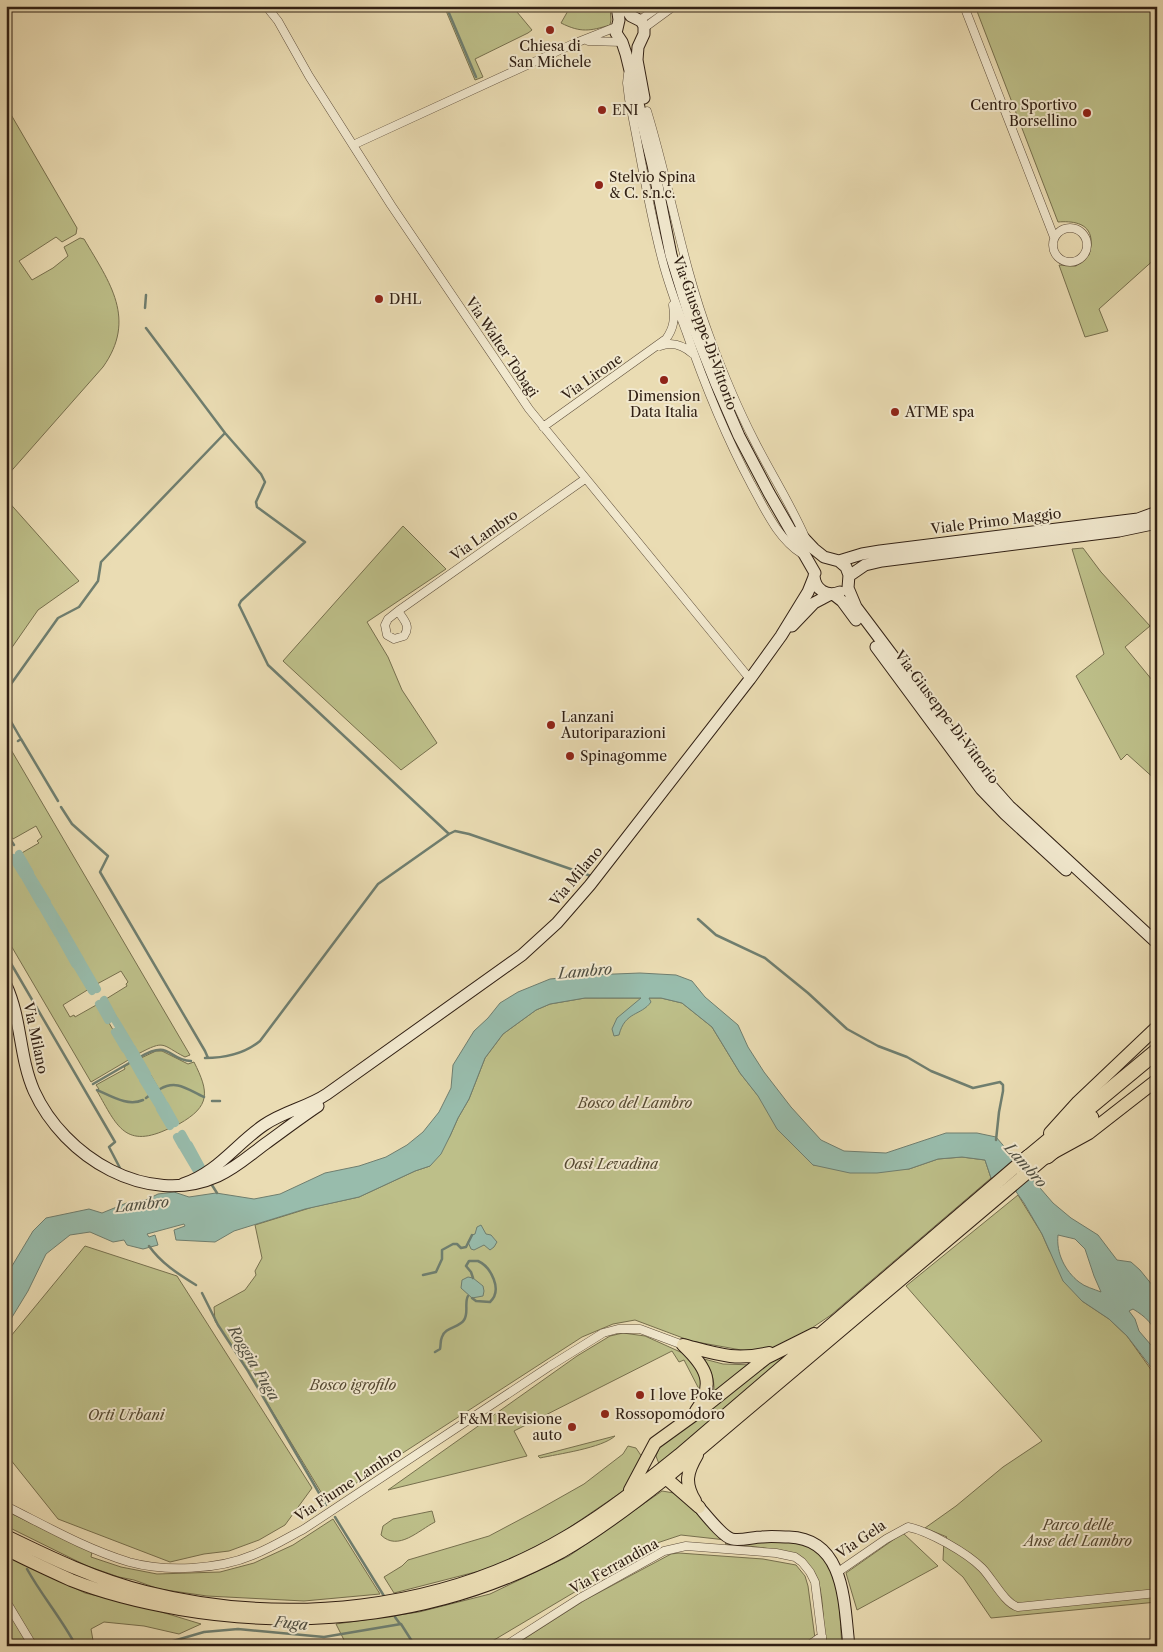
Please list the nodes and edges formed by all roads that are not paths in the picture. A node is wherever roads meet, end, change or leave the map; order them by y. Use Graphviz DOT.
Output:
graph roads {
  1 [pos="266,6"];
  2 [pos="617,6"];
  3 [pos="624,6"];
  4 [pos="660,6"];
  5 [pos="674,6"];
  6 [pos="964,6"];
  7 [pos="618,25"];
  8 [pos="640,26"];
  9 [pos="579,42"];
  10 [pos="622,42"];
  11 [pos="629,67"];
  12 [pos="647,111"];
  13 [pos="352,145"];
  14 [pos="652,164"];
  15 [pos="1054,237"];
  16 [pos="670,287"];
  17 [pos="656,347"];
  18 [pos="694,354"];
  19 [pos="543,428"];
  20 [pos="585,479"];
  21 [pos="779,510"];
  22 [pos="1157,512"];
  23 [pos="1157,523"];
  24 [pos="808,543"];
  25 [pos="806,556"];
  26 [pos="834,560"];
  27 [pos="815,575"];
  28 [pos="848,580"];
  29 [pos="832,594"];
  30 [pos="398,611"];
  31 [pos="781,636"];
  32 [pos="750,679"];
  33 [pos="1136,924"];
  34 [pos="1157,933"];
  35 [pos="1157,943"];
  36 [pos="1157,953"];
  37 [pos="6,985"];
  38 [pos="1157,1028"];
  39 [pos="1157,1051"];
  40 [pos="1157,1062"];
  41 [pos="343,1083"];
  42 [pos="1154,1083"];
  43 [pos="1047,1156"];
  44 [pos="1025,1167"];
  45 [pos="183,1184"];
  46 [pos="1003,1186"];
  47 [pos="831,1325"];
  48 [pos="683,1346"];
  49 [pos="776,1352"];
  50 [pos="687,1420"];
  51 [pos="702,1447"];
  52 [pos="650,1452"];
  53 [pos="662,1475"];
  54 [pos="624,1498"];
  55 [pos="6,1506"];
  56 [pos="699,1507"];
  57 [pos="6,1536"];
  58 [pos="6,1549"];
  59 [pos="838,1572"];
  60 [pos="1157,1594"];
  61 [pos="6,1600"];
  62 [pos="822,1636"];
  63 [pos="33,1646"];
  64 [pos="505,1646"];
  65 [pos="808,1646"];
  66 [pos="823,1646"];
  67 [pos="849,1646"];
  1 -- 13 [label="street, Via Walter Tobagi"];
  2 -- 7 [label="street, Via Giuseppe Di Vittorio"];
  3 -- 8 [label="street"];
  4 -- 8 [label="street"];
  5 -- 8 [label="street"];
  6 -- 15 [label="street"];
  7 -- 8 [label="street"];
  7 -- 9 [label="street"];
  7 -- 10 [label="street, Via Giuseppe Di Vittorio"];
  8 -- 10 [label="street"];
  8 -- 12 [label="street, Via Giuseppe Di Vittorio"];
  9 -- 10 [label="street"];
  9 -- 13 [label="street"];
  10 -- 11 [label="street, Via Giuseppe Di Vittorio"];
  11 -- 14 [label="street, Via Giuseppe Di Vittorio"];
  11 -- 16 [label="street, Via Giuseppe Di Vittorio"];
  12 -- 14 [label="street, Via Giuseppe Di Vittorio"];
  12 -- 24 [label="street, Via Giuseppe Di Vittorio"];
  13 -- 19 [label="street, Via Walter Tobagi"];
  14 -- 21 [label="street, Via Giuseppe Di Vittorio"];
  15 -- 15 [label="street"];
  16 -- 17 [label="street, Via Lirone"];
  16 -- 18 [label="street, Via Giuseppe Di Vittorio"];
  17 -- 18 [label="street"];
  17 -- 19 [label="street, Via Lirone"];
  18 -- 25 [label="street, Via Giuseppe Di Vittorio"];
  19 -- 20 [label="street, Via Walter Tobagi"];
  20 -- 30 [label="street, Via Lambro"];
  20 -- 32 [label="street, Via Walter Tobagi"];
  21 -- 24 [label="street, Via Giuseppe Di Vittorio"];
  21 -- 25 [label="street, Via Giuseppe Di Vittorio"];
  22 -- 26 [label="street, Viale Primo Maggio"];
  23 -- 28 [label="street, Viale Primo Maggio"];
  24 -- 26 [label="street, Via Giuseppe Di Vittorio"];
  25 -- 27 [label="street, Via Giuseppe Di Vittorio"];
  26 -- 27 [label="street"];
  26 -- 28 [label="street, Via Giuseppe Di Vittorio"];
  27 -- 29 [label="street, Via Giuseppe Di Vittorio"];
  27 -- 31 [label="street, Via Milano"];
  28 -- 29 [label="street"];
  28 -- 33 [label="street, Via Giuseppe Di Vittorio"];
  29 -- 31 [label="street, Via Milano"];
  29 -- 36 [label="street, Via Giuseppe Di Vittorio"];
  31 -- 32 [label="street, Via Milano"];
  32 -- 41 [label="street, Via Milano"];
  33 -- 34 [label="street"];
  33 -- 35 [label="street, Via Giuseppe Di Vittorio"];
  37 -- 45 [label="street, Via Milano"];
  38 -- 44 [label="main road"];
  39 -- 44 [label="highway"];
  40 -- 43 [label="highway"];
  41 -- 45 [label="street, Via Milano"];
  41 -- 45 [label="street, Via Milano"];
  42 -- 43 [label="main road"];
  43 -- 44 [label="main road"];
  44 -- 46 [label="main road"];
  46 -- 47 [label="main road"];
  46 -- 51 [label="main road"];
  47 -- 49 [label="main road"];
  47 -- 53 [label="main road"];
  48 -- 49 [label="main road"];
  48 -- 50 [label="main road"];
  48 -- 55 [label="street, Via Fiume Lambro"];
  49 -- 50 [label="main road"];
  50 -- 52 [label="main road"];
  51 -- 53 [label="main road"];
  51 -- 56 [label="main road"];
  52 -- 53 [label="main road"];
  52 -- 54 [label="main road"];
  53 -- 54 [label="main road"];
  53 -- 56 [label="main road"];
  53 -- 58 [label="main road"];
  54 -- 57 [label="main road"];
  56 -- 59 [label="street, Via Gela"];
  59 -- 60 [label="street, Via Gela"];
  59 -- 67 [label="street"];
  61 -- 63 [label="street"];
  62 -- 64 [label="street, Via Ferrandina"];
  62 -- 65 [label="street"];
  62 -- 66 [label="street, Via Ferrandina"];
}
